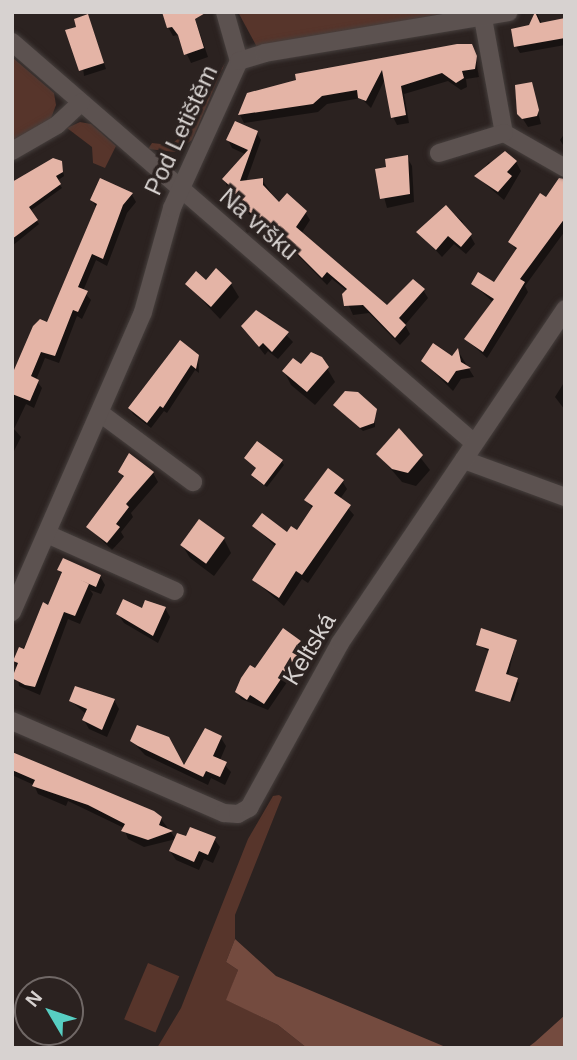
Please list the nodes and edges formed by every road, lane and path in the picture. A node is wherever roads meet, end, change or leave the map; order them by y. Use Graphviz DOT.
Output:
graph roads {
  1 [pos="225,12"];
  2 [pos="509,12"];
  3 [pos="483,18"];
  4 [pos="12,42"];
  5 [pos="239,61"];
  6 [pos="81,103"];
  7 [pos="503,133"];
  8 [pos="12,151"];
  9 [pos="439,153"];
  10 [pos="565,168"];
  11 [pos="180,187"];
  12 [pos="565,309"];
  13 [pos="100,413"];
  14 [pos="473,442"];
  15 [pos="464,460"];
  16 [pos="193,482"];
  17 [pos="565,497"];
  18 [pos="47,534"];
  19 [pos="174,592"];
  20 [pos="12,612"];
  21 [pos="12,721"];
  1 -- 5 [label="street"];
  2 -- 3 [label="street, Pod Letištěm"];
  3 -- 5 [label="street, Pod Letištěm"];
  3 -- 7 [label="street"];
  4 -- 6 [label="street, Na vršku"];
  5 -- 11 [label="street, Pod Letištěm"];
  6 -- 8 [label="street"];
  6 -- 11 [label="street, Na vršku"];
  7 -- 9 [label="street"];
  7 -- 10 [label="street"];
  11 -- 13 [label="street, Pod Letištěm"];
  11 -- 14 [label="street, Na vršku"];
  12 -- 14 [label="street, Keltská"];
  13 -- 16 [label="street"];
  13 -- 18 [label="street, Pod Letištěm"];
  14 -- 15 [label="street, Keltská"];
  15 -- 17 [label="street"];
  15 -- 21 [label="street, Keltská"];
  18 -- 19 [label="street"];
  18 -- 20 [label="street, Pod Letištěm"];
}
